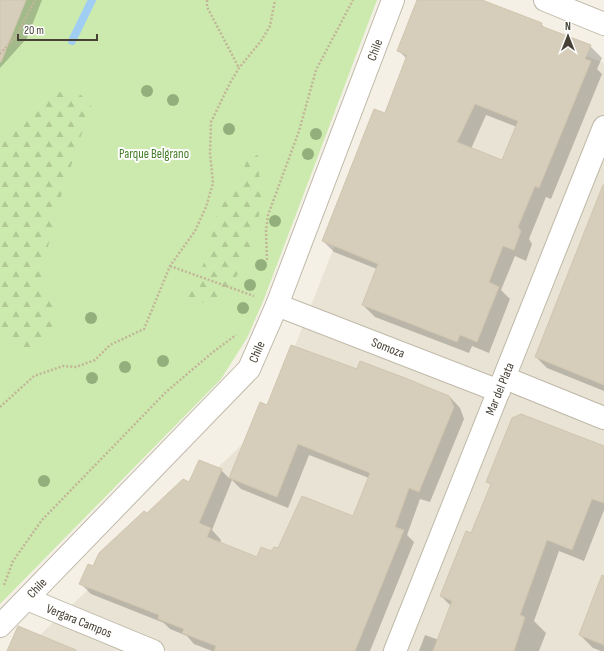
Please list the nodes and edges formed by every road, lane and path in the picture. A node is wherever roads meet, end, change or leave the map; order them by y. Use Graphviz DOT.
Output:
graph roads {
  1 [pos="35,0"];
  2 [pos="207,0"];
  3 [pos="275,0"];
  4 [pos="353,0"];
  5 [pos="393,0"];
  6 [pos="545,0"];
  7 [pos="604,24"];
  8 [pos="0,54"];
  9 [pos="239,68"];
  10 [pos="604,128"];
  11 [pos="170,266"];
  12 [pos="267,266"];
  13 [pos="267,301"];
  14 [pos="241,332"];
  15 [pos="502,385"];
  16 [pos="0,407"];
  17 [pos="604,418"];
  18 [pos="3,587"];
  19 [pos="27,599"];
  20 [pos="0,626"];
  21 [pos="153,651"];
  22 [pos="395,651"];
  1 -- 8 [label="path"];
  2 -- 9 [label="path"];
  3 -- 9 [label="path"];
  4 -- 12 [label="path"];
  5 -- 13 [label="street, Chile"];
  6 -- 7 [label="street"];
  9 -- 11 [label="path"];
  10 -- 15 [label="street, Mar del Plata"];
  11 -- 13 [label="path"];
  11 -- 16 [label="path"];
  13 -- 15 [label="street, Somoza"];
  13 -- 19 [label="street, Chile"];
  14 -- 18 [label="path"];
  15 -- 17 [label="street, Somoza"];
  15 -- 22 [label="street, Mar del Plata"];
  19 -- 20 [label="street, Chile"];
  19 -- 21 [label="street, Vergara Campos"];
}
